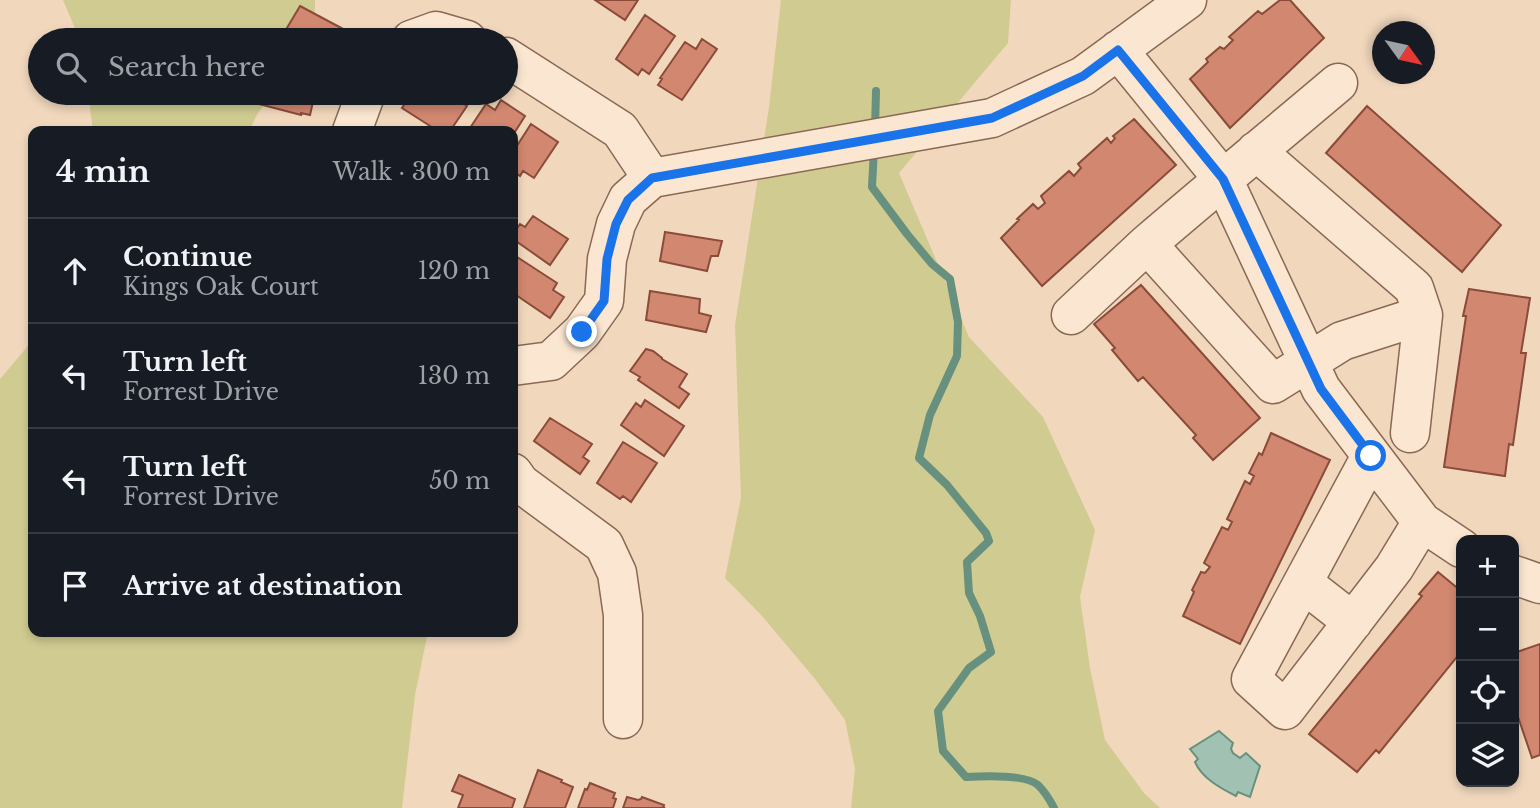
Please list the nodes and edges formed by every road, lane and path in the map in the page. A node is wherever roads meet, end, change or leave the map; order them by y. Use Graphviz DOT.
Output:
graph roads {
  1 [pos="1187,0"];
  2 [pos="1118,50"];
  3 [pos="518,65"];
  4 [pos="1338,83"];
  5 [pos="362,105"];
  6 [pos="354,126"];
  7 [pos="1256,151"];
  8 [pos="652,178"];
  9 [pos="1223,179"];
  10 [pos="1147,244"];
  11 [pos="1071,315"];
  12 [pos="1423,315"];
  13 [pos="1308,362"];
  14 [pos="518,365"];
  15 [pos="1410,433"];
  16 [pos="1371,456"];
  17 [pos="518,480"];
  18 [pos="1422,522"];
  19 [pos="1456,545"];
  20 [pos="1519,577"];
  21 [pos="1303,583"];
  22 [pos="1540,584"];
  23 [pos="1353,622"];
  24 [pos="623,719"];
  1 -- 2 [label="street"];
  2 -- 8 [label="street"];
  2 -- 9 [label="street"];
  3 -- 8 [label="street"];
  4 -- 7 [label="street"];
  5 -- 6 [label="street"];
  7 -- 9 [label="street"];
  7 -- 12 [label="street"];
  8 -- 14 [label="street"];
  9 -- 10 [label="street"];
  9 -- 13 [label="street"];
  10 -- 11 [label="street"];
  10 -- 13 [label="street"];
  12 -- 13 [label="street"];
  12 -- 15 [label="street"];
  13 -- 16 [label="street"];
  16 -- 18 [label="street"];
  16 -- 21 [label="street"];
  17 -- 24 [label="street"];
  18 -- 19 [label="street"];
  18 -- 23 [label="street"];
  20 -- 22 [label="street"];
  21 -- 23 [label="street"];
  21 -- 23 [label="street"];
}
